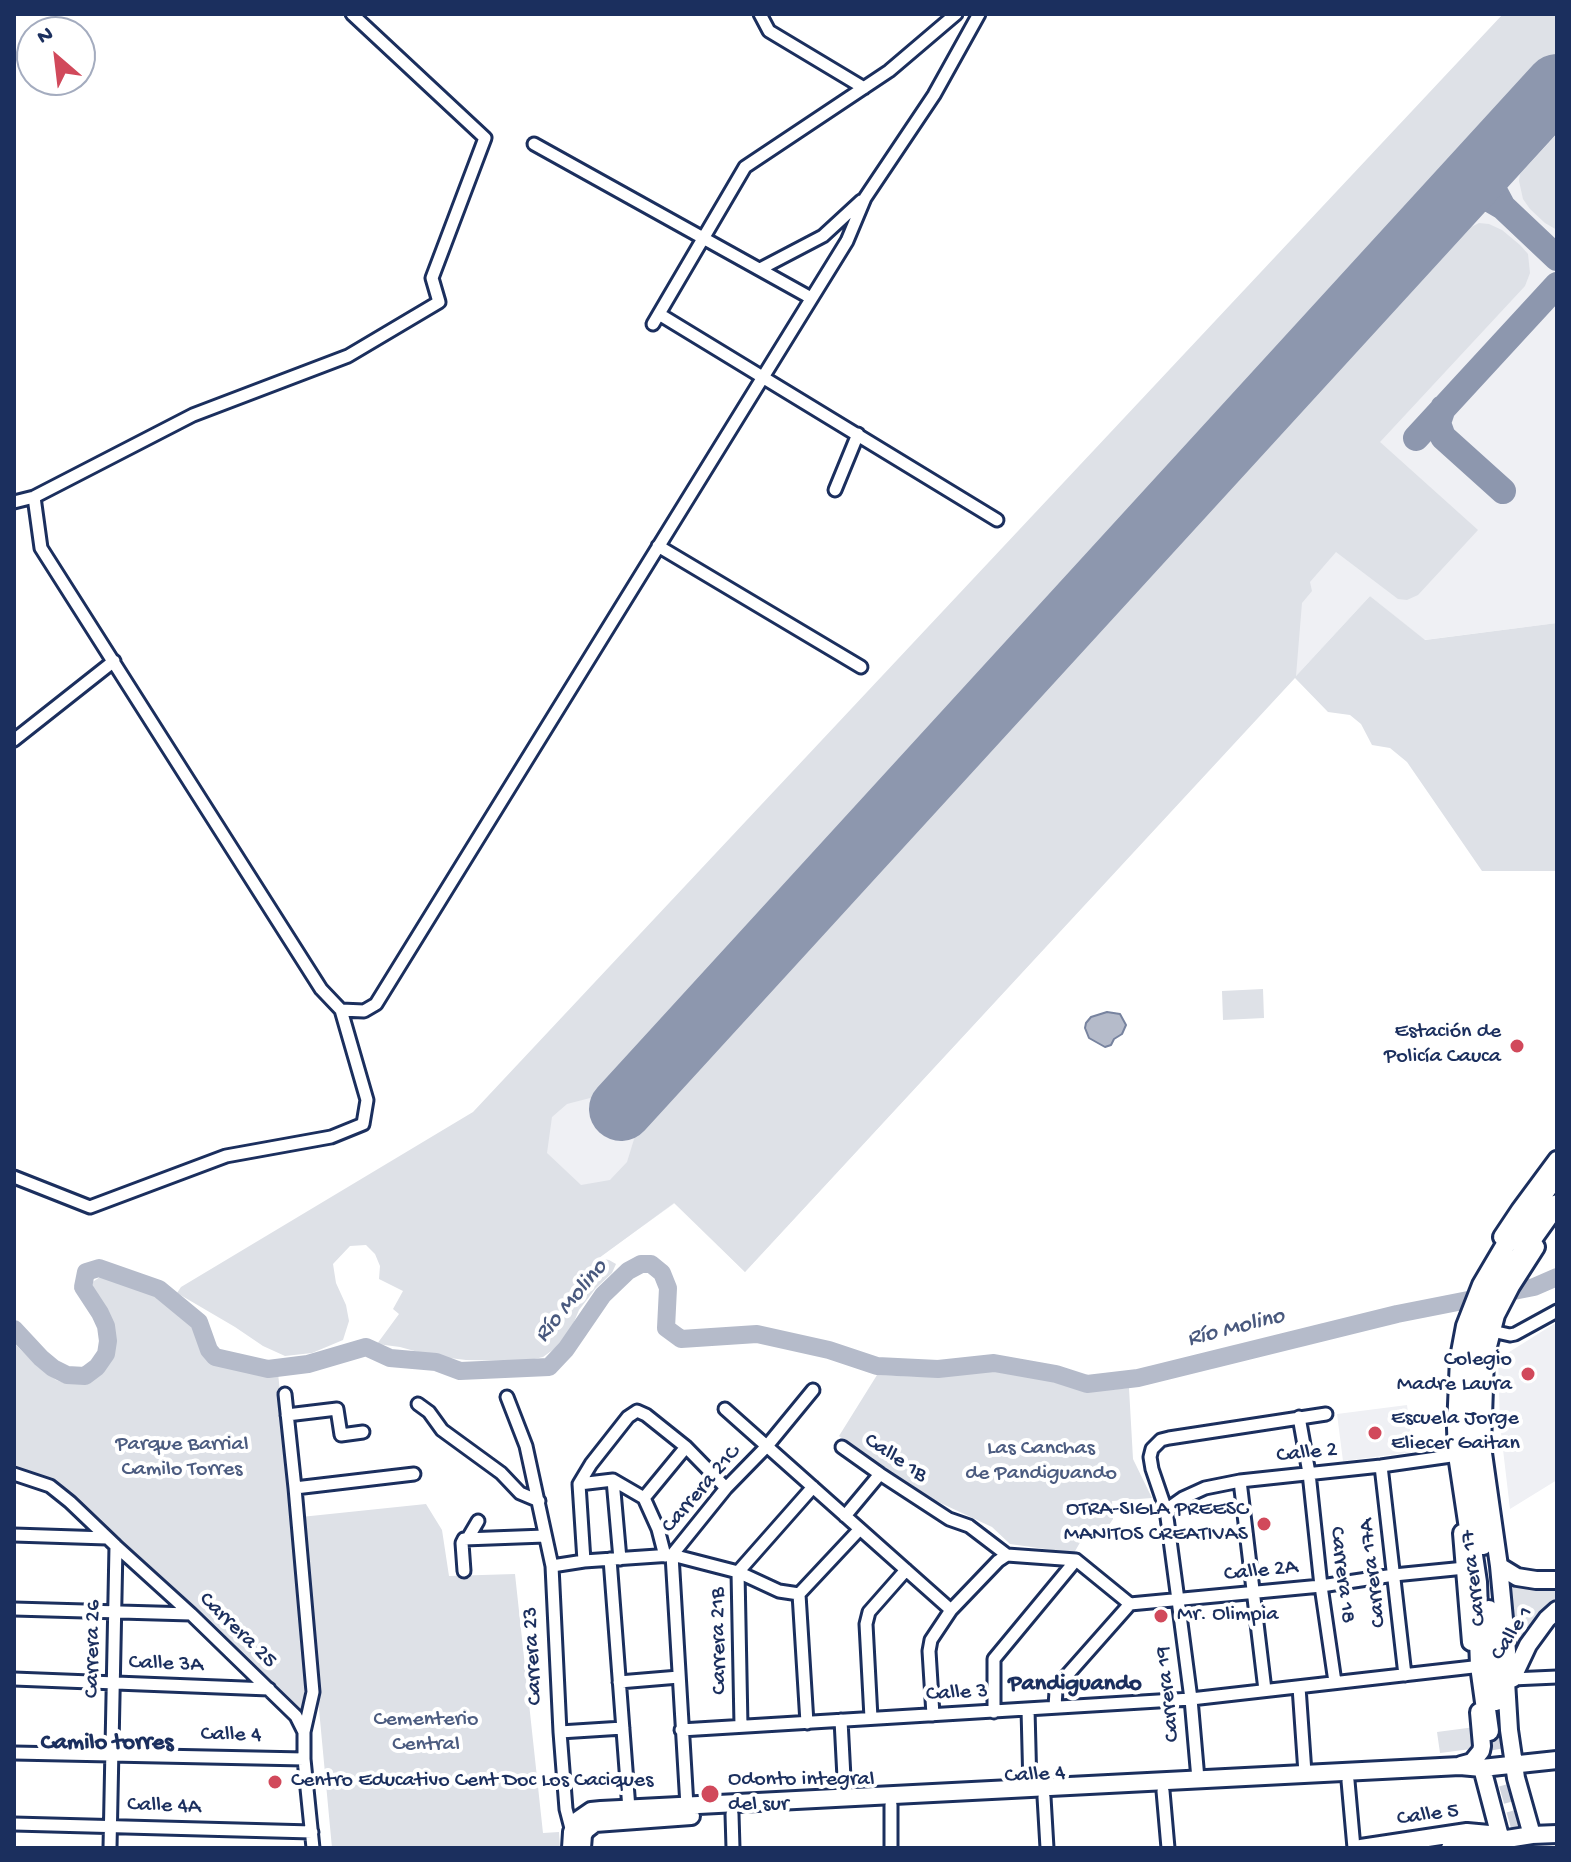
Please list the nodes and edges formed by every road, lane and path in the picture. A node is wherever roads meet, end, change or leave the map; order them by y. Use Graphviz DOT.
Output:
graph roads {
  1 [pos="352,14"];
  2 [pos="760,14"];
  3 [pos="956,14"];
  4 [pos="979,14"];
  5 [pos="864,88"];
  6 [pos="534,144"];
  7 [pos="865,198"];
  8 [pos="702,237"];
  9 [pos="760,269"];
  10 [pos="811,298"];
  11 [pos="763,376"];
  12 [pos="858,434"];
  13 [pos="835,490"];
  14 [pos="34,497"];
  15 [pos="14,502"];
  16 [pos="997,520"];
  17 [pos="658,546"];
  18 [pos="114,661"];
  19 [pos="861,667"];
  20 [pos="14,740"];
  21 [pos="341,1010"];
  22 [pos="1557,1160"];
  23 [pos="1557,1175"];
  24 [pos="14,1177"];
  25 [pos="1557,1204"];
  26 [pos="1557,1216"];
  27 [pos="1497,1286"];
  28 [pos="1557,1311"];
  29 [pos="1487,1317"];
  30 [pos="813,1390"];
  31 [pos="285,1394"];
  32 [pos="507,1397"];
  33 [pos="418,1404"];
  34 [pos="725,1409"];
  35 [pos="1326,1414"];
  36 [pos="287,1415"];
  37 [pos="1299,1417"];
  38 [pos="363,1432"];
  39 [pos="767,1446"];
  40 [pos="686,1447"];
  41 [pos="842,1447"];
  42 [pos="1458,1455"];
  43 [pos="1381,1466"];
  44 [pos="1309,1473"];
  45 [pos="14,1474"];
  46 [pos="414,1474"];
  47 [pos="880,1474"];
  48 [pos="613,1480"];
  49 [pos="1240,1481"];
  50 [pos="579,1484"];
  51 [pos="813,1487"];
  52 [pos="295,1488"];
  53 [pos="726,1488"];
  54 [pos="644,1498"];
  55 [pos="539,1501"];
  56 [pos="1166,1510"];
  57 [pos="845,1516"];
  58 [pos="478,1521"];
  59 [pos="859,1530"];
  60 [pos="14,1535"];
  61 [pos="545,1536"];
  62 [pos="468,1538"];
  63 [pos="111,1542"];
  64 [pos="668,1555"];
  65 [pos="1007,1555"];
  66 [pos="615,1559"];
  67 [pos="1076,1560"];
  68 [pos="584,1561"];
  69 [pos="552,1566"];
  70 [pos="1499,1566"];
  71 [pos="1465,1568"];
  72 [pos="906,1570"];
  73 [pos="464,1571"];
  74 [pos="738,1572"];
  75 [pos="1394,1575"];
  76 [pos="1557,1580"];
  77 [pos="1321,1586"];
  78 [pos="1253,1593"];
  79 [pos="799,1594"];
  80 [pos="1178,1600"];
  81 [pos="1130,1604"];
  82 [pos="14,1609"];
  83 [pos="951,1610"];
  84 [pos="1557,1610"];
  85 [pos="115,1611"];
  86 [pos="191,1614"];
  87 [pos="1473,1667"];
  88 [pos="1405,1675"];
  89 [pos="679,1677"];
  90 [pos="1557,1677"];
  91 [pos="14,1679"];
  92 [pos="1509,1680"];
  93 [pos="619,1682"];
  94 [pos="1335,1682"];
  95 [pos="113,1683"];
  96 [pos="1299,1687"];
  97 [pos="269,1689"];
  98 [pos="1265,1690"];
  99 [pos="1191,1699"];
  100 [pos="1055,1707"];
  101 [pos="1028,1709"];
  102 [pos="994,1712"];
  103 [pos="933,1715"];
  104 [pos="871,1718"];
  105 [pos="841,1720"];
  106 [pos="807,1723"];
  107 [pos="741,1726"];
  108 [pos="623,1728"];
  109 [pos="681,1730"];
  110 [pos="304,1732"];
  111 [pos="560,1732"];
  112 [pos="1494,1732"];
  113 [pos="14,1753"];
  114 [pos="112,1756"];
  115 [pos="304,1759"];
  116 [pos="1557,1760"];
  117 [pos="1514,1765"];
  118 [pos="1460,1766"];
  119 [pos="1482,1768"];
  120 [pos="1305,1773"];
  121 [pos="1198,1779"];
  122 [pos="1348,1781"];
  123 [pos="1093,1790"];
  124 [pos="1163,1791"];
  125 [pos="1037,1792"];
  126 [pos="845,1797"];
  127 [pos="785,1800"];
  128 [pos="891,1805"];
  129 [pos="687,1806"];
  130 [pos="566,1809"];
  131 [pos="629,1809"];
  132 [pos="762,1812"];
  133 [pos="732,1814"];
  134 [pos="590,1819"];
  135 [pos="14,1824"];
  136 [pos="110,1825"];
  137 [pos="312,1832"];
  138 [pos="1557,1834"];
  139 [pos="571,1840"];
  140 [pos="1536,1842"];
  141 [pos="1502,1844"];
  142 [pos="110,1848"];
  143 [pos="313,1848"];
  144 [pos="582,1848"];
  145 [pos="733,1848"];
  146 [pos="891,1848"];
  147 [pos="1047,1848"];
  148 [pos="1168,1848"];
  149 [pos="1354,1848"];
  150 [pos="1361,1848"];
  151 [pos="1450,1848"];
  1 -- 14 [label="street"];
  2 -- 5 [label="street"];
  3 -- 5 [label="street"];
  4 -- 7 [label="street"];
  5 -- 8 [label="street"];
  6 -- 8 [label="street"];
  7 -- 9 [label="street"];
  7 -- 10 [label="street"];
  8 -- 9 [label="street"];
  8 -- 11 [label="street"];
  9 -- 10 [label="street"];
  10 -- 11 [label="street"];
  11 -- 12 [label="street"];
  11 -- 17 [label="street"];
  12 -- 13 [label="street"];
  12 -- 16 [label="street"];
  14 -- 15 [label="street"];
  14 -- 18 [label="street"];
  17 -- 19 [label="street"];
  17 -- 21 [label="street"];
  18 -- 20 [label="street"];
  18 -- 21 [label="street"];
  21 -- 24 [label="street"];
  22 -- 27 [label="main road"];
  23 -- 27 [label="main road"];
  25 -- 27 [label="main road"];
  26 -- 27 [label="main road"];
  27 -- 29 [label="main road"];
  27 -- 29 [label="main road"];
  28 -- 29 [label="street"];
  29 -- 42 [label="main road, Carrera 17"];
  29 -- 70 [label="main road, Carrera 17"];
  29 -- 112 [label="main road, Carrera 17"];
  30 -- 39 [label="street, Carrera 21C"];
  31 -- 36 [label="street"];
  32 -- 55 [label="street, Carrera 23"];
  33 -- 55 [label="street"];
  34 -- 39 [label="street"];
  35 -- 37 [label="street"];
  36 -- 38 [label="street"];
  36 -- 52 [label="street"];
  37 -- 44 [label="street, Carrera 18"];
  37 -- 56 [label="street, Carrera 19"];
  39 -- 51 [label="street"];
  39 -- 53 [label="street, Carrera 21C"];
  40 -- 50 [label="street"];
  40 -- 53 [label="street"];
  40 -- 54 [label="street"];
  41 -- 47 [label="street, Calle 1B"];
  42 -- 43 [label="street, Calle 2"];
  42 -- 71 [label="main road"];
  42 -- 112 [label="main road, Carrera 17"];
  43 -- 44 [label="street, Calle 2"];
  43 -- 75 [label="street, Carrera 17A"];
  44 -- 49 [label="street, Calle 2"];
  44 -- 77 [label="street, Carrera 18"];
  45 -- 63 [label="street, Carrera 25"];
  46 -- 52 [label="street"];
  47 -- 57 [label="street"];
  47 -- 65 [label="street, Calle 1B"];
  48 -- 50 [label="street"];
  48 -- 54 [label="street"];
  48 -- 66 [label="street"];
  49 -- 56 [label="street, Calle 2"];
  49 -- 78 [label="street"];
  50 -- 68 [label="street"];
  51 -- 57 [label="street"];
  51 -- 74 [label="street, Carrera 21B"];
  52 -- 110 [label="street"];
  53 -- 64 [label="street, Carrera 21C"];
  54 -- 64 [label="street"];
  55 -- 61 [label="street, Carrera 23"];
  56 -- 80 [label="street, Carrera 19"];
  57 -- 59 [label="street"];
  58 -- 62 [label="street"];
  59 -- 72 [label="street"];
  59 -- 79 [label="street"];
  60 -- 63 [label="street"];
  61 -- 62 [label="street"];
  61 -- 69 [label="street, Carrera 23"];
  62 -- 73 [label="street"];
  63 -- 85 [label="street, Carrera 26"];
  63 -- 86 [label="street, Carrera 25"];
  64 -- 66 [label="street"];
  64 -- 74 [label="street"];
  64 -- 89 [label="street, Carrera 21C"];
  65 -- 67 [label="street"];
  65 -- 83 [label="street"];
  66 -- 68 [label="street"];
  66 -- 93 [label="street"];
  67 -- 81 [label="street"];
  67 -- 102 [label="street"];
  68 -- 69 [label="street"];
  69 -- 111 [label="street, Carrera 23"];
  70 -- 76 [label="main road, Calle 1"];
  70 -- 92 [label="main road, Carrera 17"];
  71 -- 75 [label="street, Calle 2A"];
  71 -- 87 [label="main road"];
  72 -- 83 [label="street"];
  72 -- 104 [label="street"];
  74 -- 79 [label="street"];
  74 -- 107 [label="street, Carrera 21B"];
  75 -- 77 [label="street, Calle 2A"];
  75 -- 88 [label="street, Carrera 17A"];
  77 -- 78 [label="street, Calle 2A"];
  77 -- 94 [label="street, Carrera 18"];
  78 -- 80 [label="street, Calle 2A"];
  78 -- 98 [label="street"];
  79 -- 106 [label="street"];
  80 -- 81 [label="street, Calle 2A"];
  80 -- 99 [label="street, Carrera 19"];
  81 -- 100 [label="street"];
  82 -- 85 [label="street"];
  83 -- 103 [label="street"];
  84 -- 92 [label="main road, Calle 1"];
  85 -- 86 [label="street"];
  85 -- 95 [label="street, Carrera 26"];
  86 -- 97 [label="street, Carrera 25"];
  87 -- 88 [label="street, Calle 3"];
  87 -- 112 [label="main road"];
  88 -- 94 [label="street, Calle 3"];
  89 -- 93 [label="street"];
  89 -- 109 [label="street, Carrera 21C"];
  90 -- 92 [label="street"];
  91 -- 95 [label="street, Calle 3A"];
  92 -- 112 [label="main road, Carrera 17"];
  93 -- 108 [label="street"];
  94 -- 96 [label="street, Calle 3"];
  95 -- 97 [label="street, Calle 3A"];
  95 -- 114 [label="street, Carrera 26"];
  96 -- 98 [label="street, Calle 3"];
  96 -- 120 [label="street"];
  97 -- 110 [label="street, Carrera 25"];
  98 -- 99 [label="street, Calle 3"];
  99 -- 100 [label="street, Calle 3"];
  99 -- 121 [label="street, Carrera 19"];
  100 -- 101 [label="street, Calle 3"];
  101 -- 102 [label="street, Calle 3"];
  101 -- 125 [label="street"];
  102 -- 103 [label="street, Calle 3"];
  103 -- 104 [label="street, Calle 3"];
  104 -- 105 [label="street, Calle 3"];
  105 -- 106 [label="street, Calle 3"];
  105 -- 126 [label="street"];
  106 -- 107 [label="street, Calle 3"];
  107 -- 109 [label="street, Calle 3"];
  108 -- 111 [label="street"];
  108 -- 131 [label="street"];
  109 -- 129 [label="street, Carrera 21C"];
  110 -- 115 [label="street"];
  111 -- 130 [label="street, Carrera 23"];
  112 -- 117 [label="main road, Carrera 17"];
  112 -- 118 [label="main road"];
  113 -- 114 [label="street, Calle 4"];
  114 -- 115 [label="street, Calle 4"];
  114 -- 136 [label="street, Carrera 26"];
  115 -- 137 [label="street"];
  116 -- 117 [label="main road, Calle 4"];
  117 -- 119 [label="main road, Calle 4"];
  117 -- 140 [label="main road, Carrera 17"];
  118 -- 119 [label="main road, Calle 4"];
  118 -- 120 [label="main road, Calle 4"];
  119 -- 122 [label="main road, Calle 4"];
  119 -- 141 [label="main road"];
  120 -- 121 [label="main road, Calle 4"];
  121 -- 123 [label="main road, Calle 4"];
  122 -- 124 [label="main road, Calle 4"];
  122 -- 149 [label="street"];
  123 -- 124 [label="main road, Calle 4"];
  123 -- 125 [label="main road, Calle 4"];
  124 -- 148 [label="street"];
  125 -- 126 [label="main road, Calle 4"];
  125 -- 128 [label="main road, Calle 4"];
  125 -- 147 [label="street"];
  126 -- 127 [label="main road, Calle 4"];
  127 -- 129 [label="main road, Calle 4"];
  127 -- 132 [label="main road"];
  128 -- 132 [label="main road, Calle 4"];
  128 -- 146 [label="street"];
  129 -- 131 [label="main road, Calle 4"];
  130 -- 134 [label="street"];
  130 -- 139 [label="street, Carrera 23"];
  131 -- 134 [label="main road, Calle 4"];
  132 -- 133 [label="main road, Calle 4"];
  133 -- 134 [label="main road, Calle 4"];
  133 -- 145 [label="street"];
  134 -- 139 [label="main road, Carrera 23"];
  134 -- 144 [label="main road"];
  135 -- 136 [label="street, Calle 4A"];
  136 -- 137 [label="street, Calle 4A"];
  136 -- 142 [label="street, Carrera 26"];
  137 -- 143 [label="street"];
  138 -- 140 [label="main road"];
  140 -- 141 [label="main road, Calle 5"];
  141 -- 150 [label="main road, Calle 5"];
  141 -- 151 [label="main road, Calle 5"];
}
